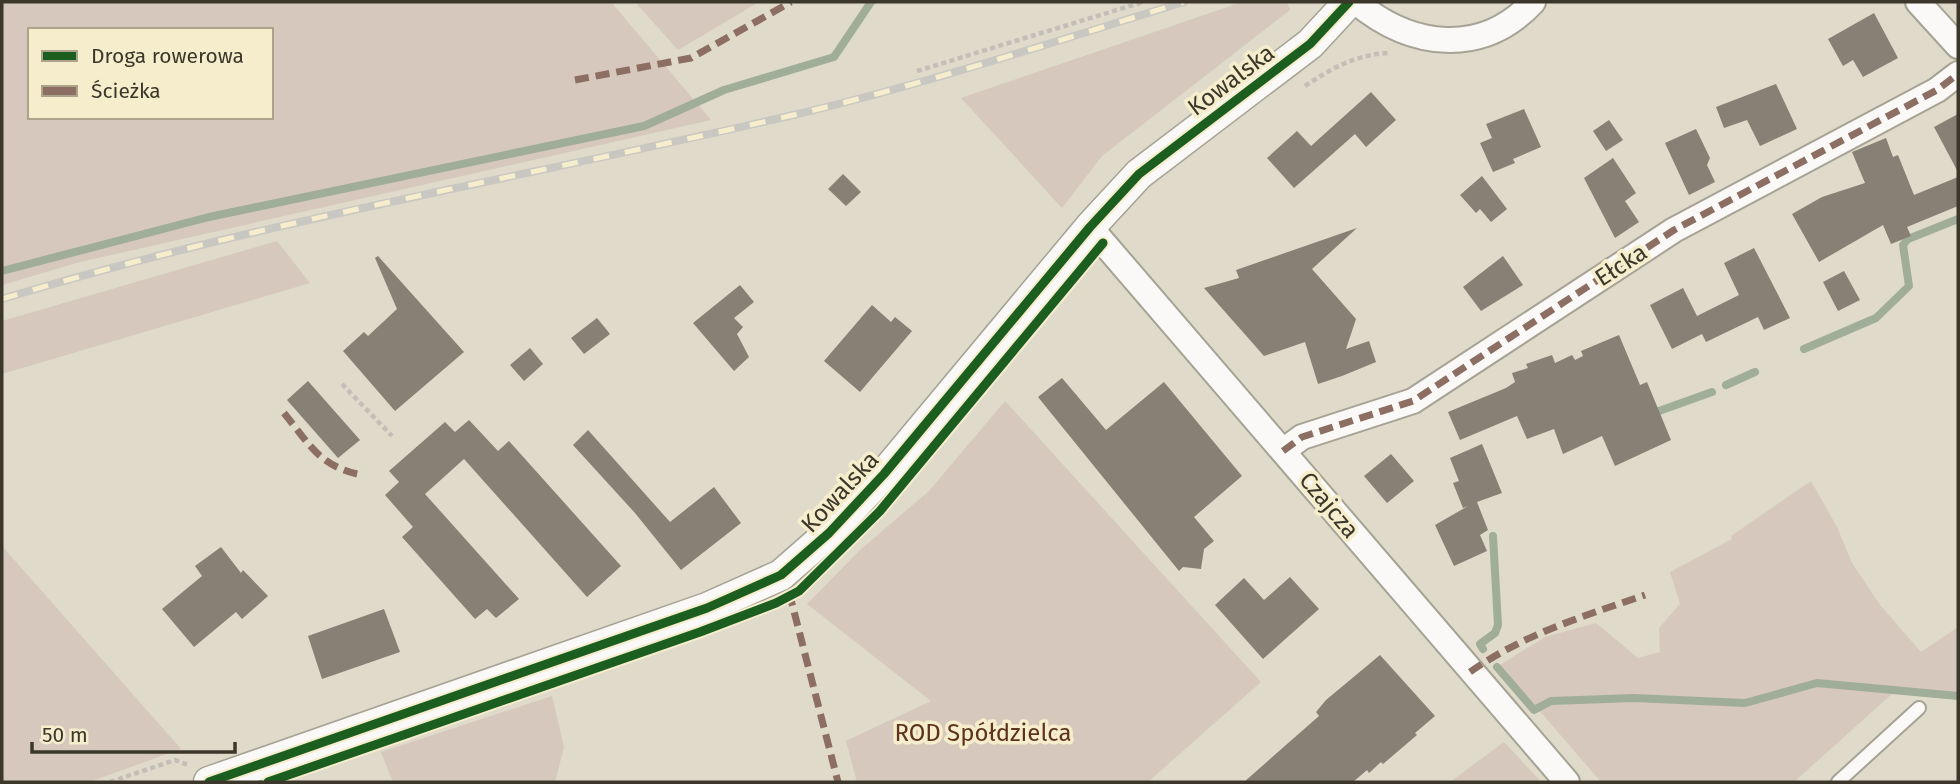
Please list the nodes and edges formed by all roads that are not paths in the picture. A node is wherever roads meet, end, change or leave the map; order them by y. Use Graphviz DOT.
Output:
graph roads {
  1 [pos="1349,2"];
  2 [pos="1356,2"];
  3 [pos="1533,2"];
  4 [pos="1918,2"];
  5 [pos="1958,46"];
  6 [pos="1958,75"];
  7 [pos="1090,228"];
  8 [pos="1283,452"];
  9 [pos="1919,708"];
  10 [pos="204,772"];
  11 [pos="1567,782"];
  12 [pos="1838,782"];
  1 -- 7 [label="street, Kowalska"];
  2 -- 3 [label="street"];
  4 -- 5 [label="street"];
  6 -- 8 [label="street, Ełcka"];
  7 -- 8 [label="street, Czajcza"];
  7 -- 10 [label="street, Kowalska"];
  8 -- 11 [label="street, Czajcza"];
  9 -- 12 [label="lane"];
}
